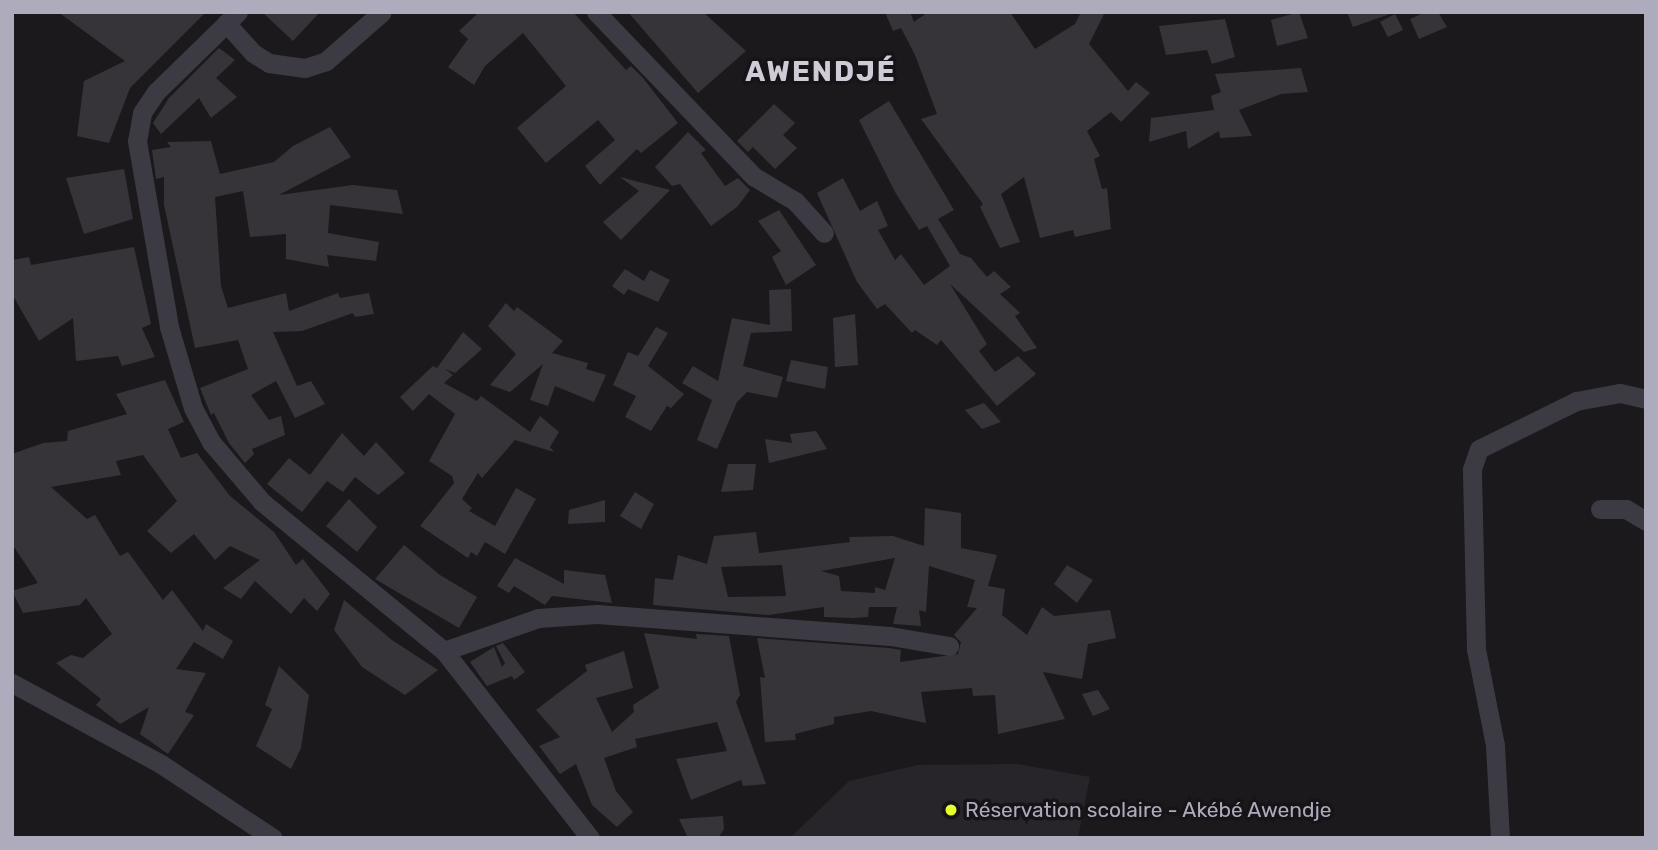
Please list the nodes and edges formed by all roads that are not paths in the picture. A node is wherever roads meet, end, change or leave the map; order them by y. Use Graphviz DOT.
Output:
graph roads {
  1 [pos="382,12"];
  2 [pos="596,12"];
  3 [pos="232,18"];
  4 [pos="824,233"];
  5 [pos="1646,398"];
  6 [pos="1600,509"];
  7 [pos="1646,521"];
  8 [pos="949,646"];
  9 [pos="444,651"];
  10 [pos="12,682"];
  11 [pos="273,838"];
  12 [pos="590,838"];
  13 [pos="1500,838"];
  1 -- 3 [label="street"];
  2 -- 4 [label="street"];
  3 -- 9 [label="street"];
  5 -- 13 [label="street"];
  6 -- 7 [label="street"];
  8 -- 9 [label="street"];
  9 -- 12 [label="street"];
  10 -- 11 [label="street"];
}
